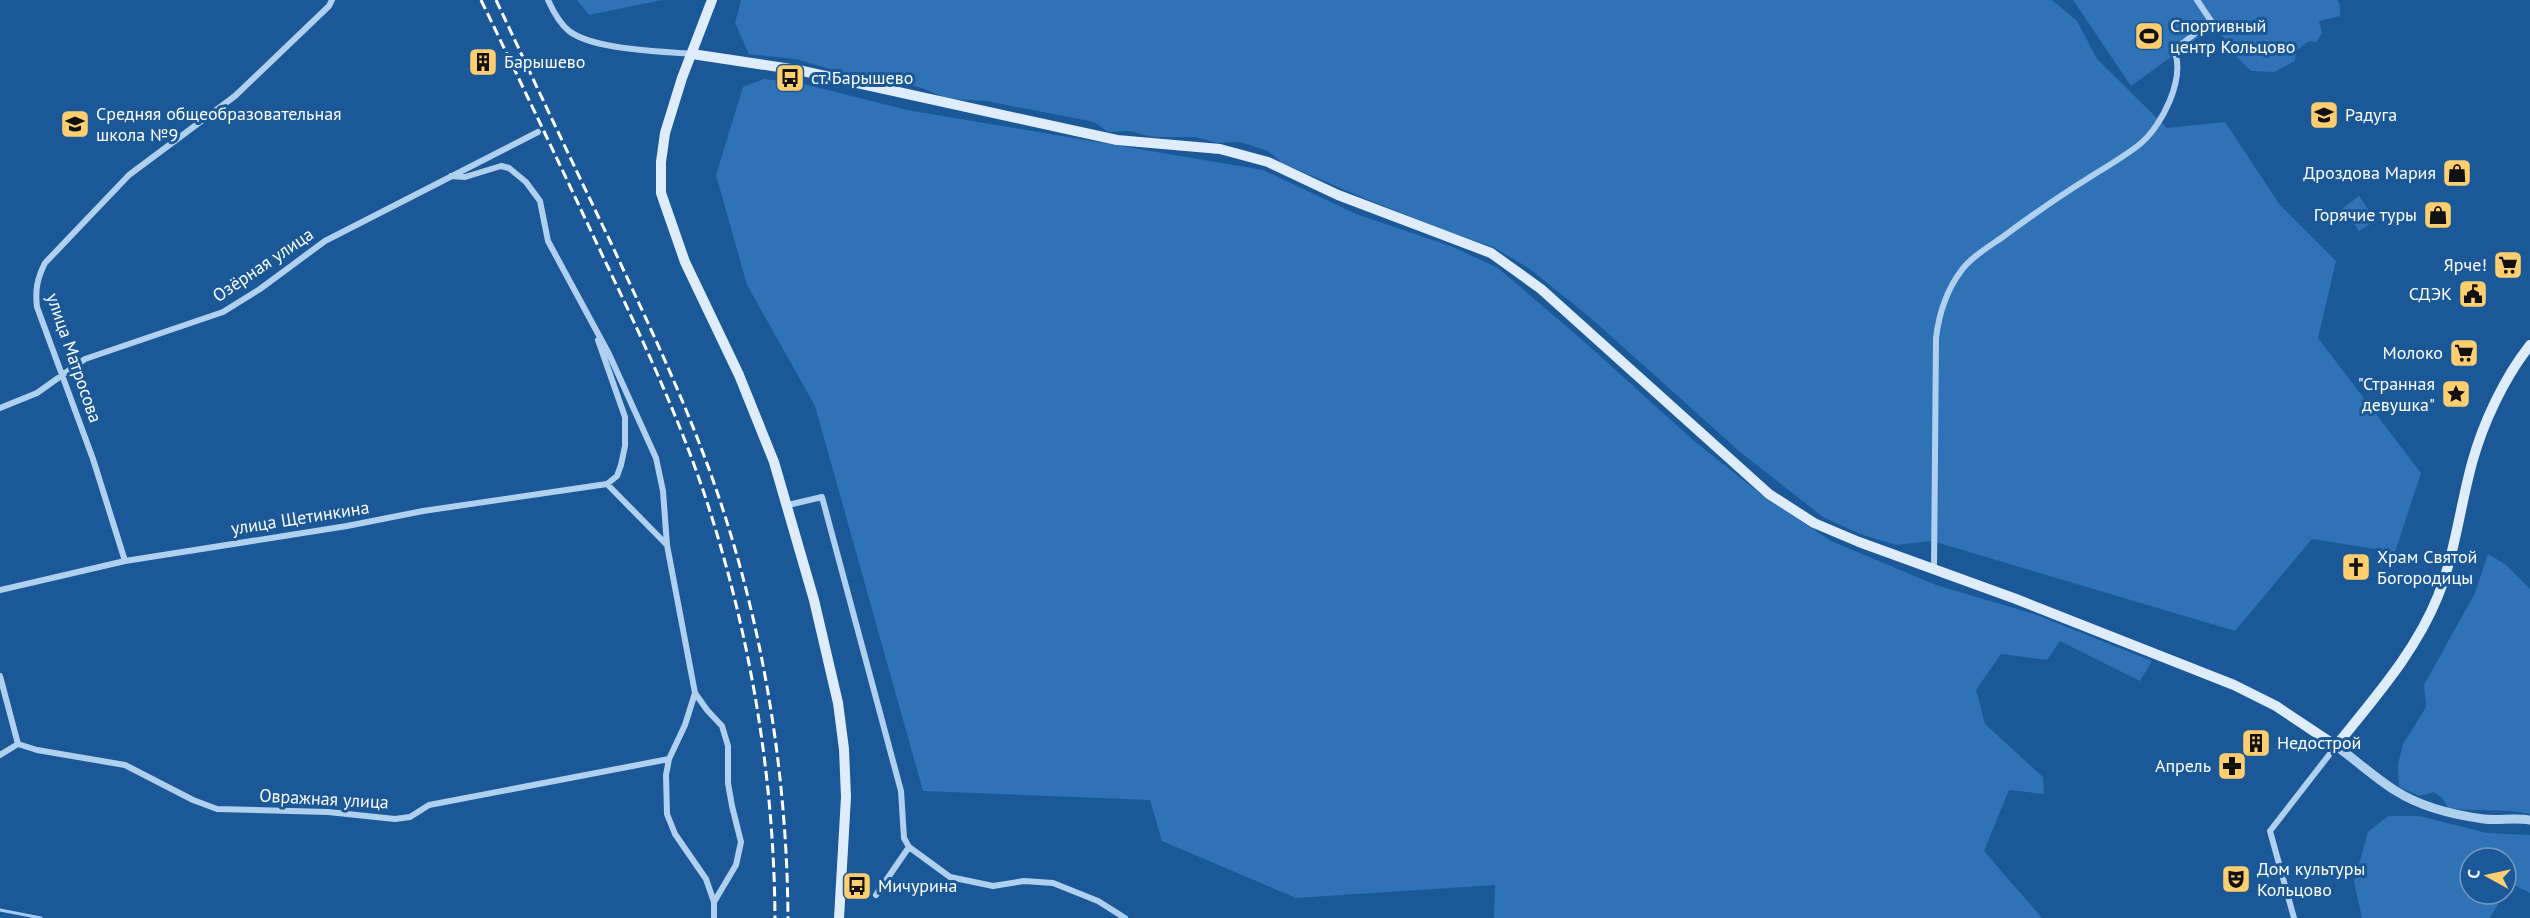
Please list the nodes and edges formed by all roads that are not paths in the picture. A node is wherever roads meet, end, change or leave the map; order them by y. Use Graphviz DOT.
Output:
graph roads {
  1 [pos="332,0"];
  2 [pos="548,0"];
  3 [pos="712,0"];
  4 [pos="2198,0"];
  5 [pos="692,54"];
  6 [pos="538,132"];
  7 [pos="451,176"];
  8 [pos="595,332"];
  9 [pos="2530,345"];
  10 [pos="63,374"];
  11 [pos="0,408"];
  12 [pos="607,483"];
  13 [pos="788,505"];
  14 [pos="667,545"];
  15 [pos="125,561"];
  16 [pos="1934,569"];
  17 [pos="0,590"];
  18 [pos="0,676"];
  19 [pos="696,693"];
  20 [pos="18,744"];
  21 [pos="2336,746"];
  22 [pos="0,755"];
  23 [pos="669,759"];
  24 [pos="2530,820"];
  25 [pos="909,848"];
  26 [pos="876,895"];
  27 [pos="714,902"];
  28 [pos="714,918"];
  29 [pos="839,918"];
  30 [pos="1125,918"];
  31 [pos="2294,918"];
  1 -- 10 [label="street, улица Матросова"];
  2 -- 5 [label="street"];
  3 -- 5 [label="main road"];
  4 -- 16 [label="street"];
  5 -- 13 [label="main road"];
  5 -- 16 [label="main road"];
  6 -- 7 [label="street, Озёрная улица"];
  7 -- 8 [label="street"];
  7 -- 10 [label="street, Озёрная улица"];
  8 -- 12 [label="street"];
  8 -- 14 [label="street"];
  9 -- 21 [label="main road"];
  10 -- 11 [label="street, Озёрная улица"];
  10 -- 15 [label="street, улица Матросова"];
  12 -- 14 [label="street"];
  12 -- 15 [label="street, улица Щетинкина"];
  13 -- 25 [label="street"];
  13 -- 29 [label="main road"];
  14 -- 19 [label="street"];
  15 -- 17 [label="street, улица Щетинкина"];
  16 -- 21 [label="main road"];
  18 -- 20 [label="street"];
  19 -- 23 [label="street"];
  19 -- 27 [label="street"];
  20 -- 22 [label="street"];
  20 -- 23 [label="street, Овражная улица"];
  21 -- 24 [label="street"];
  21 -- 31 [label="street"];
  23 -- 27 [label="street"];
  25 -- 26 [label="street"];
  25 -- 30 [label="street"];
  27 -- 28 [label="street"];
}
